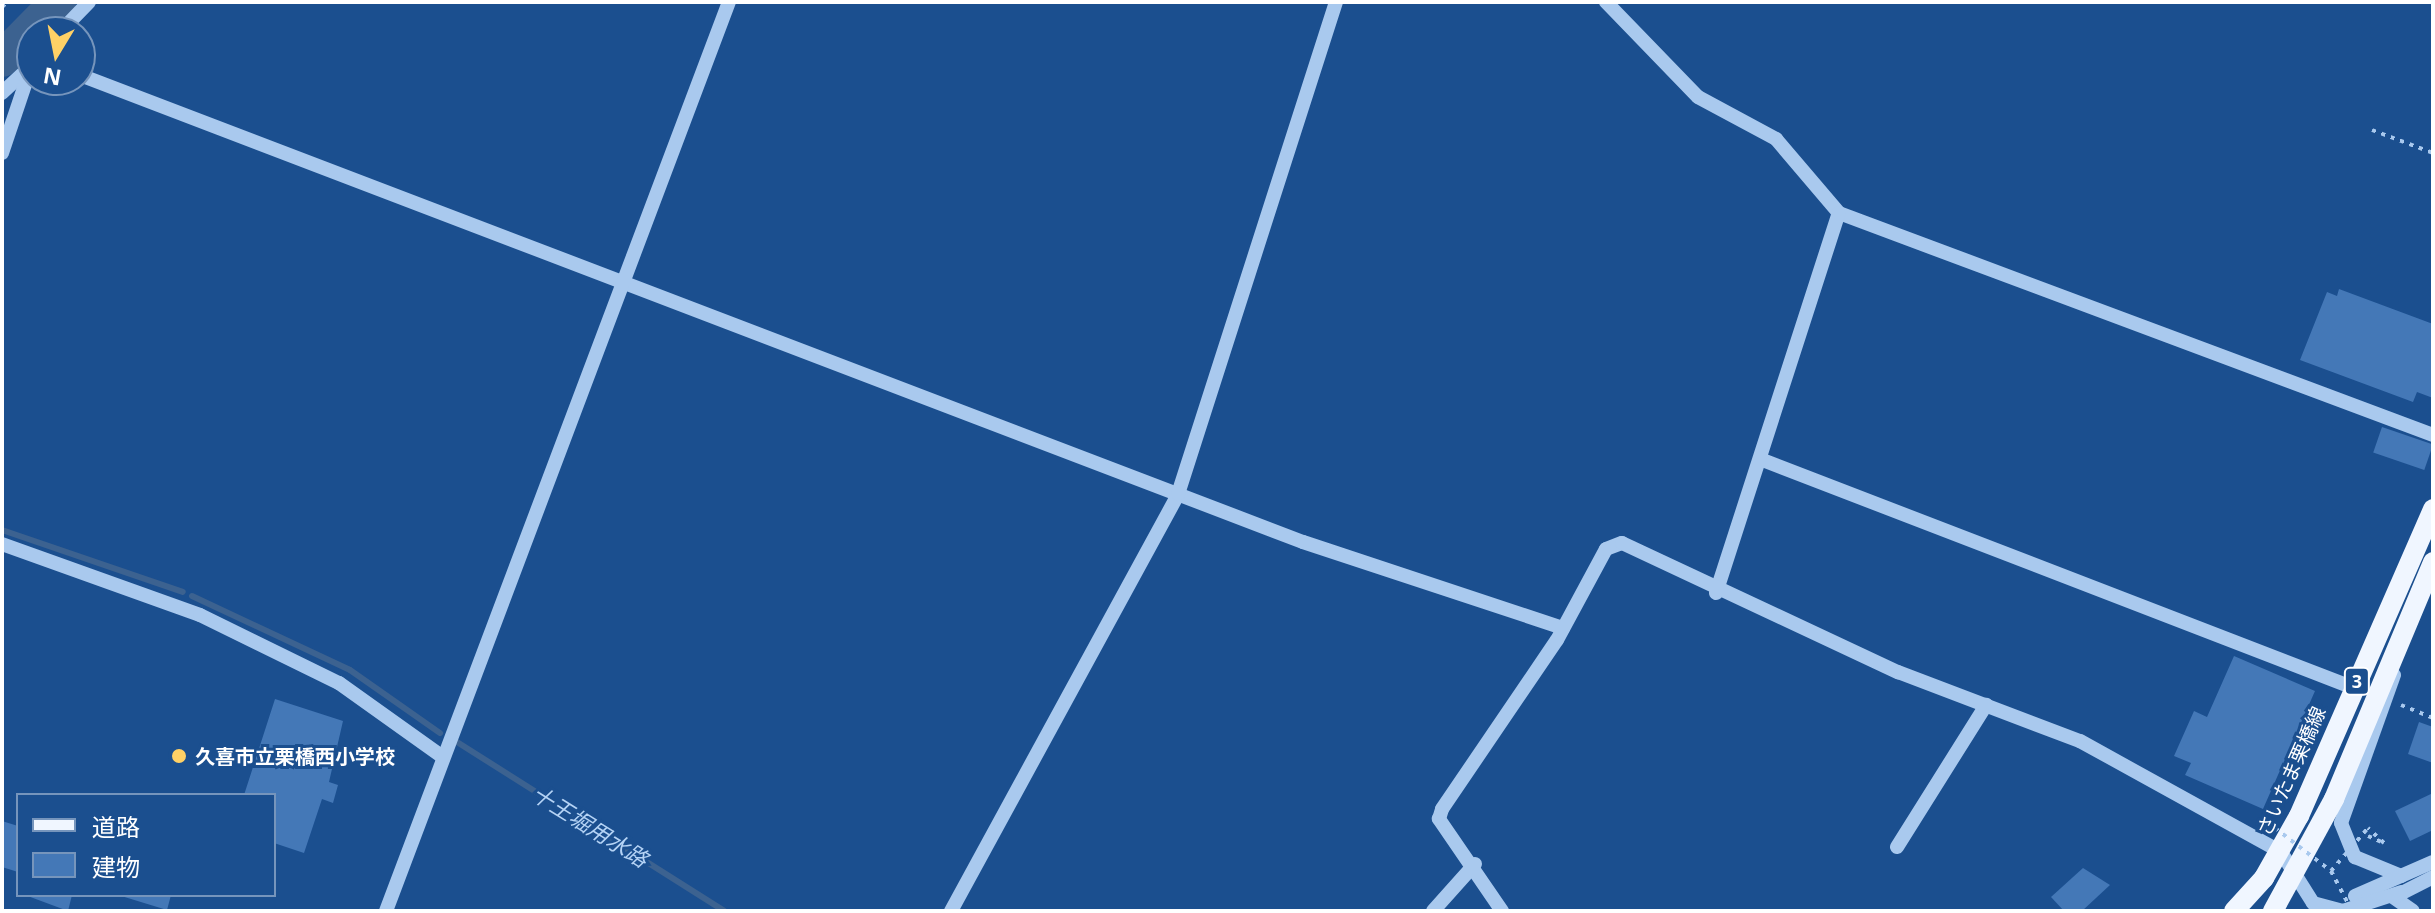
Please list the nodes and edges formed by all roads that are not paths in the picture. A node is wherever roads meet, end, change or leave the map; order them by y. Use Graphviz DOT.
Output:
graph roads {
  1 [pos="729,2"];
  2 [pos="1336,2"];
  3 [pos="1606,2"];
  4 [pos="96,81"];
  5 [pos="21,96"];
  6 [pos="2,153"];
  7 [pos="1839,213"];
  8 [pos="623,281"];
  9 [pos="2433,435"];
  10 [pos="1760,459"];
  11 [pos="1178,494"];
  12 [pos="2433,509"];
  13 [pos="2,544"];
  14 [pos="2433,562"];
  15 [pos="1716,593"];
  16 [pos="2413,609"];
  17 [pos="1563,628"];
  18 [pos="2354,688"];
  19 [pos="1986,705"];
  20 [pos="440,755"];
  21 [pos="1897,847"];
  22 [pos="2281,852"];
  23 [pos="2433,862"];
  24 [pos="1475,864"];
  25 [pos="2433,877"];
  26 [pos="2293,879"];
  27 [pos="2398,888"];
  28 [pos="2324,910"];
  29 [pos="386,911"];
  30 [pos="951,911"];
  31 [pos="1433,911"];
  32 [pos="1502,911"];
  33 [pos="2234,911"];
  34 [pos="2273,911"];
  35 [pos="2361,911"];
  36 [pos="2413,911"];
  1 -- 8 [label="street"];
  2 -- 11 [label="street"];
  3 -- 7 [label="street"];
  4 -- 8 [label="street"];
  5 -- 6 [label="street"];
  7 -- 9 [label="street"];
  7 -- 10 [label="street"];
  8 -- 11 [label="street"];
  8 -- 20 [label="street"];
  10 -- 15 [label="street"];
  10 -- 18 [label="street"];
  11 -- 17 [label="street"];
  11 -- 30 [label="street"];
  12 -- 18 [label="main road, さいたま栗橋線 / 3"];
  13 -- 20 [label="street"];
  14 -- 16 [label="main road, 3"];
  15 -- 17 [label="street"];
  15 -- 19 [label="street"];
  16 -- 26 [label="main road, 3"];
  16 -- 27 [label="street"];
  17 -- 24 [label="street"];
  18 -- 22 [label="main road, さいたま栗橋線 / 3"];
  19 -- 21 [label="street"];
  19 -- 22 [label="street"];
  20 -- 29 [label="street"];
  22 -- 26 [label="street"];
  22 -- 33 [label="main road, さいたま栗橋線 / 3"];
  23 -- 27 [label="street"];
  24 -- 31 [label="street"];
  24 -- 32 [label="street"];
  25 -- 27 [label="street"];
  26 -- 28 [label="street"];
  26 -- 34 [label="main road, 3"];
  27 -- 28 [label="street"];
  27 -- 35 [label="street"];
  27 -- 36 [label="street"];
}
